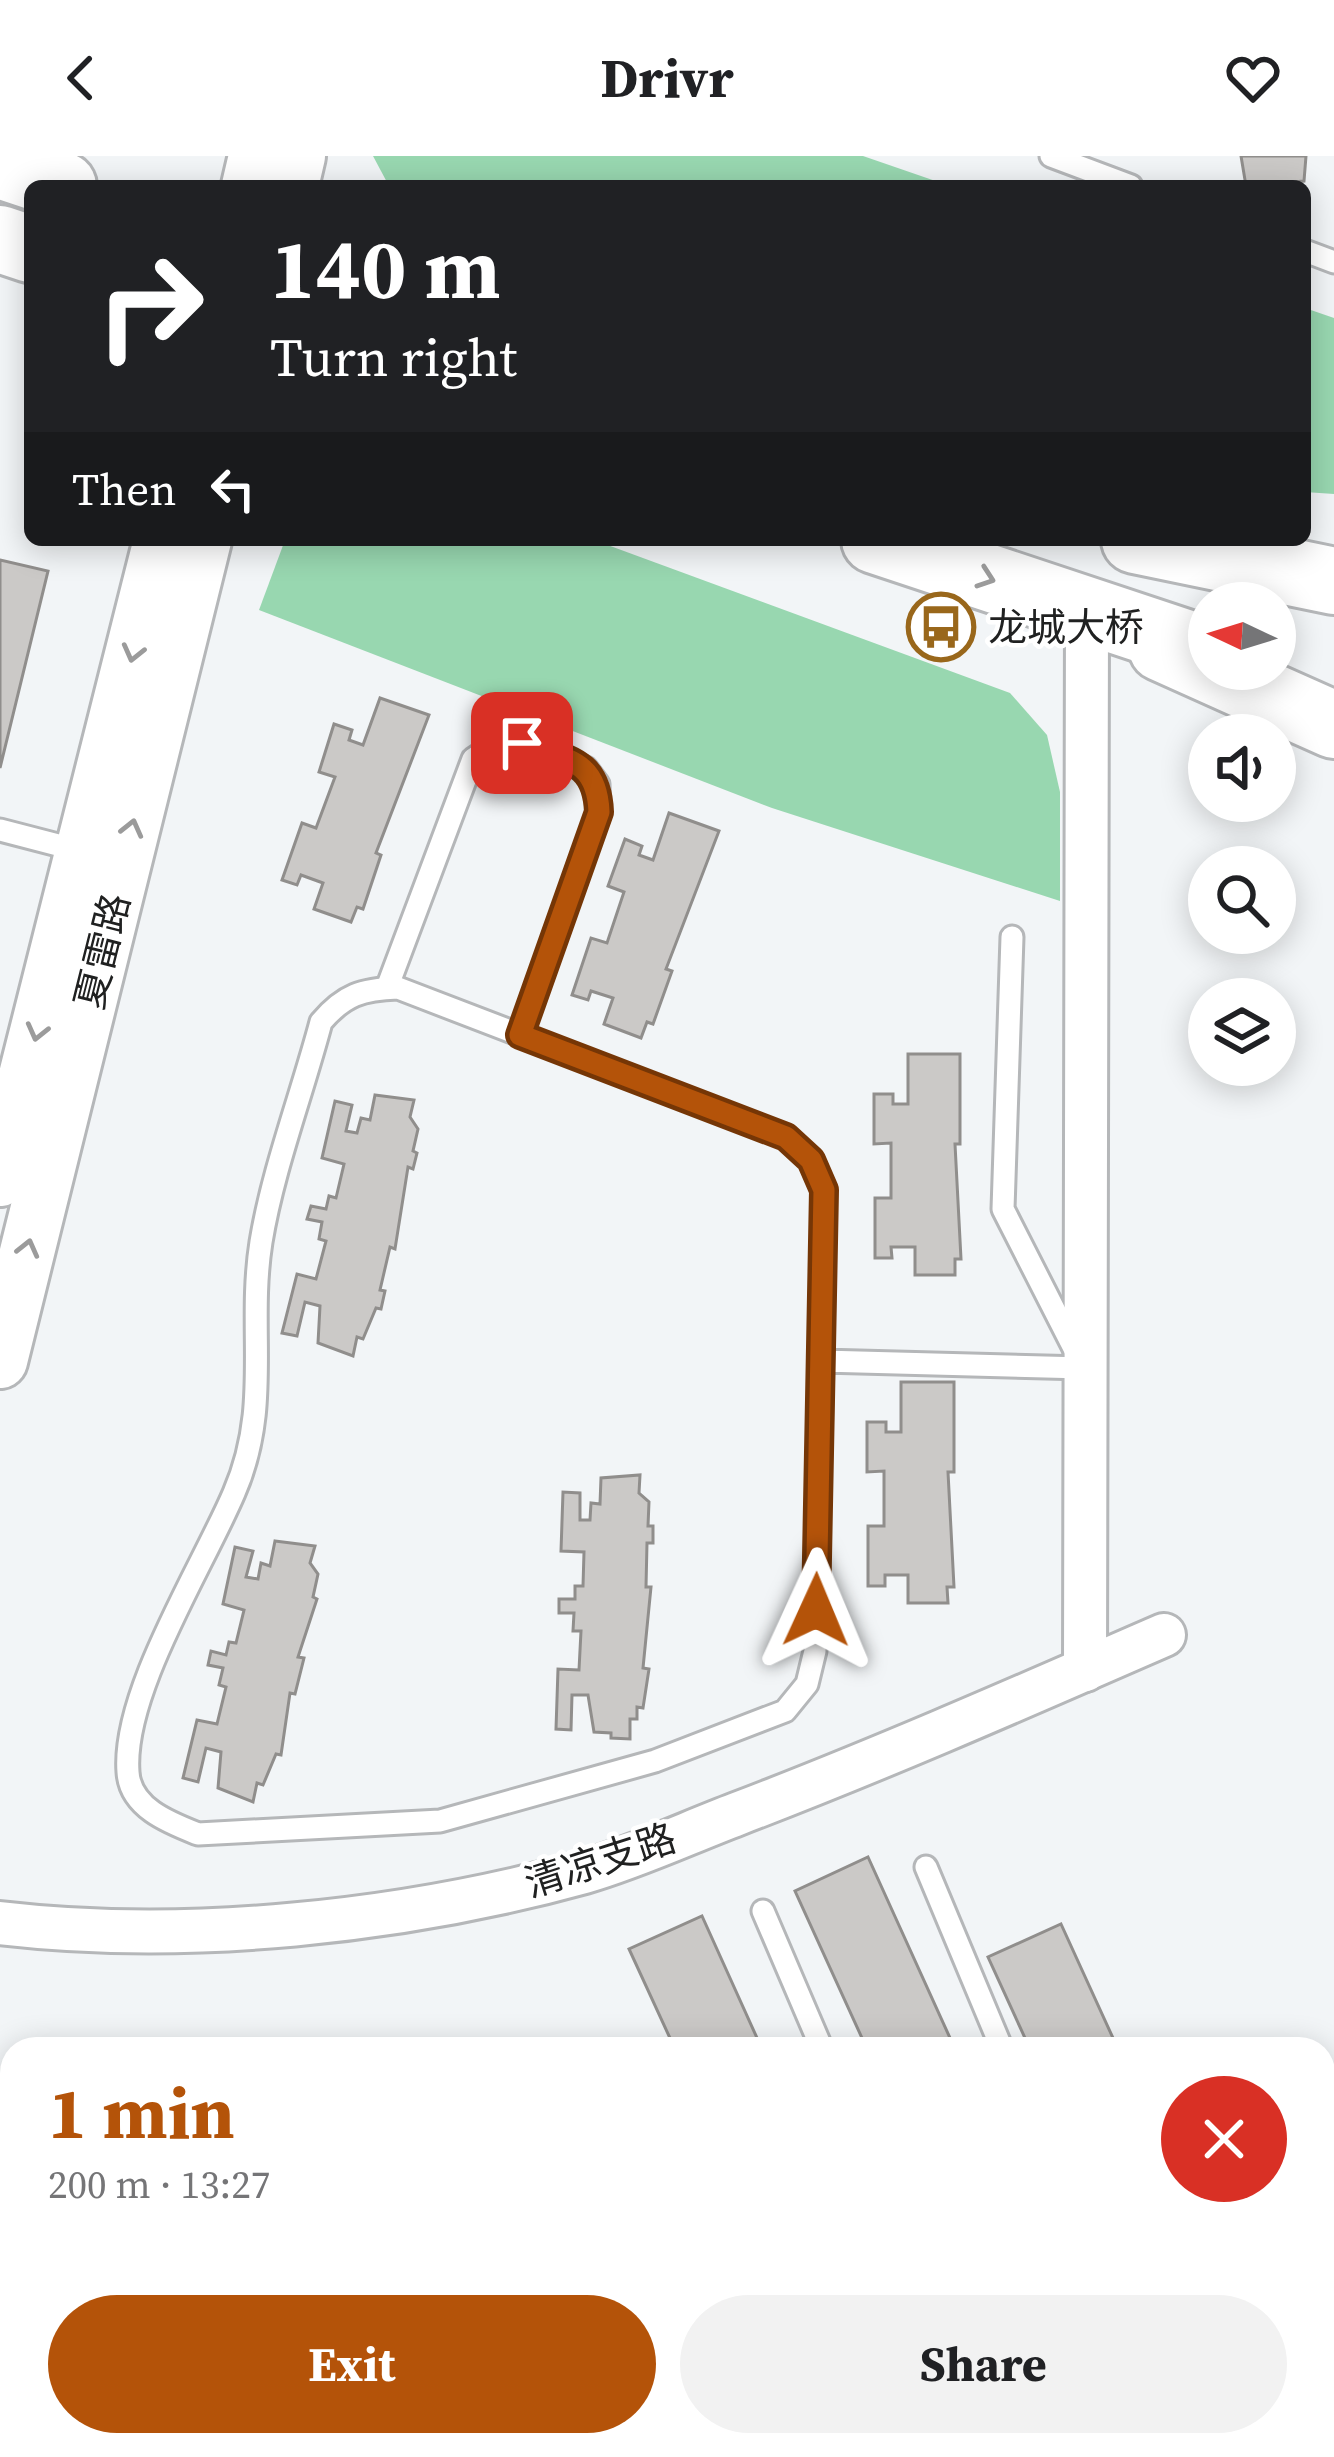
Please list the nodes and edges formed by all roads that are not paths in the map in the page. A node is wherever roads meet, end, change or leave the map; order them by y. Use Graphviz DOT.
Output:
graph roads {
  1 [pos="1051,156"];
  2 [pos="0,165"];
  3 [pos="67,180"];
  4 [pos="1115,180"];
  5 [pos="159,546"];
  6 [pos="202,546"];
  7 [pos="892,546"];
  8 [pos="1105,546"];
  9 [pos="1164,546"];
  10 [pos="1334,581"];
  11 [pos="1206,582"];
  12 [pos="1296,613"];
  13 [pos="1087,615"];
  14 [pos="1334,623"];
  15 [pos="1188,645"];
  16 [pos="1296,675"];
  17 [pos="1334,683"];
  18 [pos="1334,725"];
  19 [pos="0,830"];
  20 [pos="82,852"];
  21 [pos="1012,937"];
  22 [pos="387,988"];
  23 [pos="520,1035"];
  24 [pos="0,1179"];
  25 [pos="822,1360"];
  26 [pos="0,1361"];
  27 [pos="1084,1368"];
  28 [pos="1164,1635"];
  29 [pos="1084,1670"];
  30 [pos="926,1868"];
  31 [pos="763,1911"];
  32 [pos="0,1923"];
  33 [pos="817,2037"];
  34 [pos="997,2037"];
  1 -- 4 [label="lane"];
  2 -- 3 [label="main road"];
  5 -- 20 [label="street, 夏雷路, one-way"];
  26 -- 6 [label="street, 夏雷路, one-way"];
  7 -- 13 [label="main road, one-way"];
  8 -- 11 [label="main road"];
  9 -- 10 [label="main road"];
  12 -- 14 [label="main road"];
  13 -- 15 [label="main road"];
  13 -- 18 [label="main road"];
  13 -- 27 [label="street"];
  16 -- 17 [label="main road"];
  19 -- 20 [label="lane"];
  20 -- 24 [label="street, 夏雷路, one-way"];
  21 -- 27 [label="lane"];
  22 -- 23 [label="lane"];
  22 -- 23 [label="lane"];
  22 -- 25 [label="lane"];
  23 -- 25 [label="lane"];
  25 -- 27 [label="lane"];
  27 -- 29 [label="street"];
  28 -- 29 [label="street, 清凉支路"];
  29 -- 32 [label="street, 清凉支路"];
  30 -- 34 [label="lane"];
  31 -- 33 [label="lane"];
}
